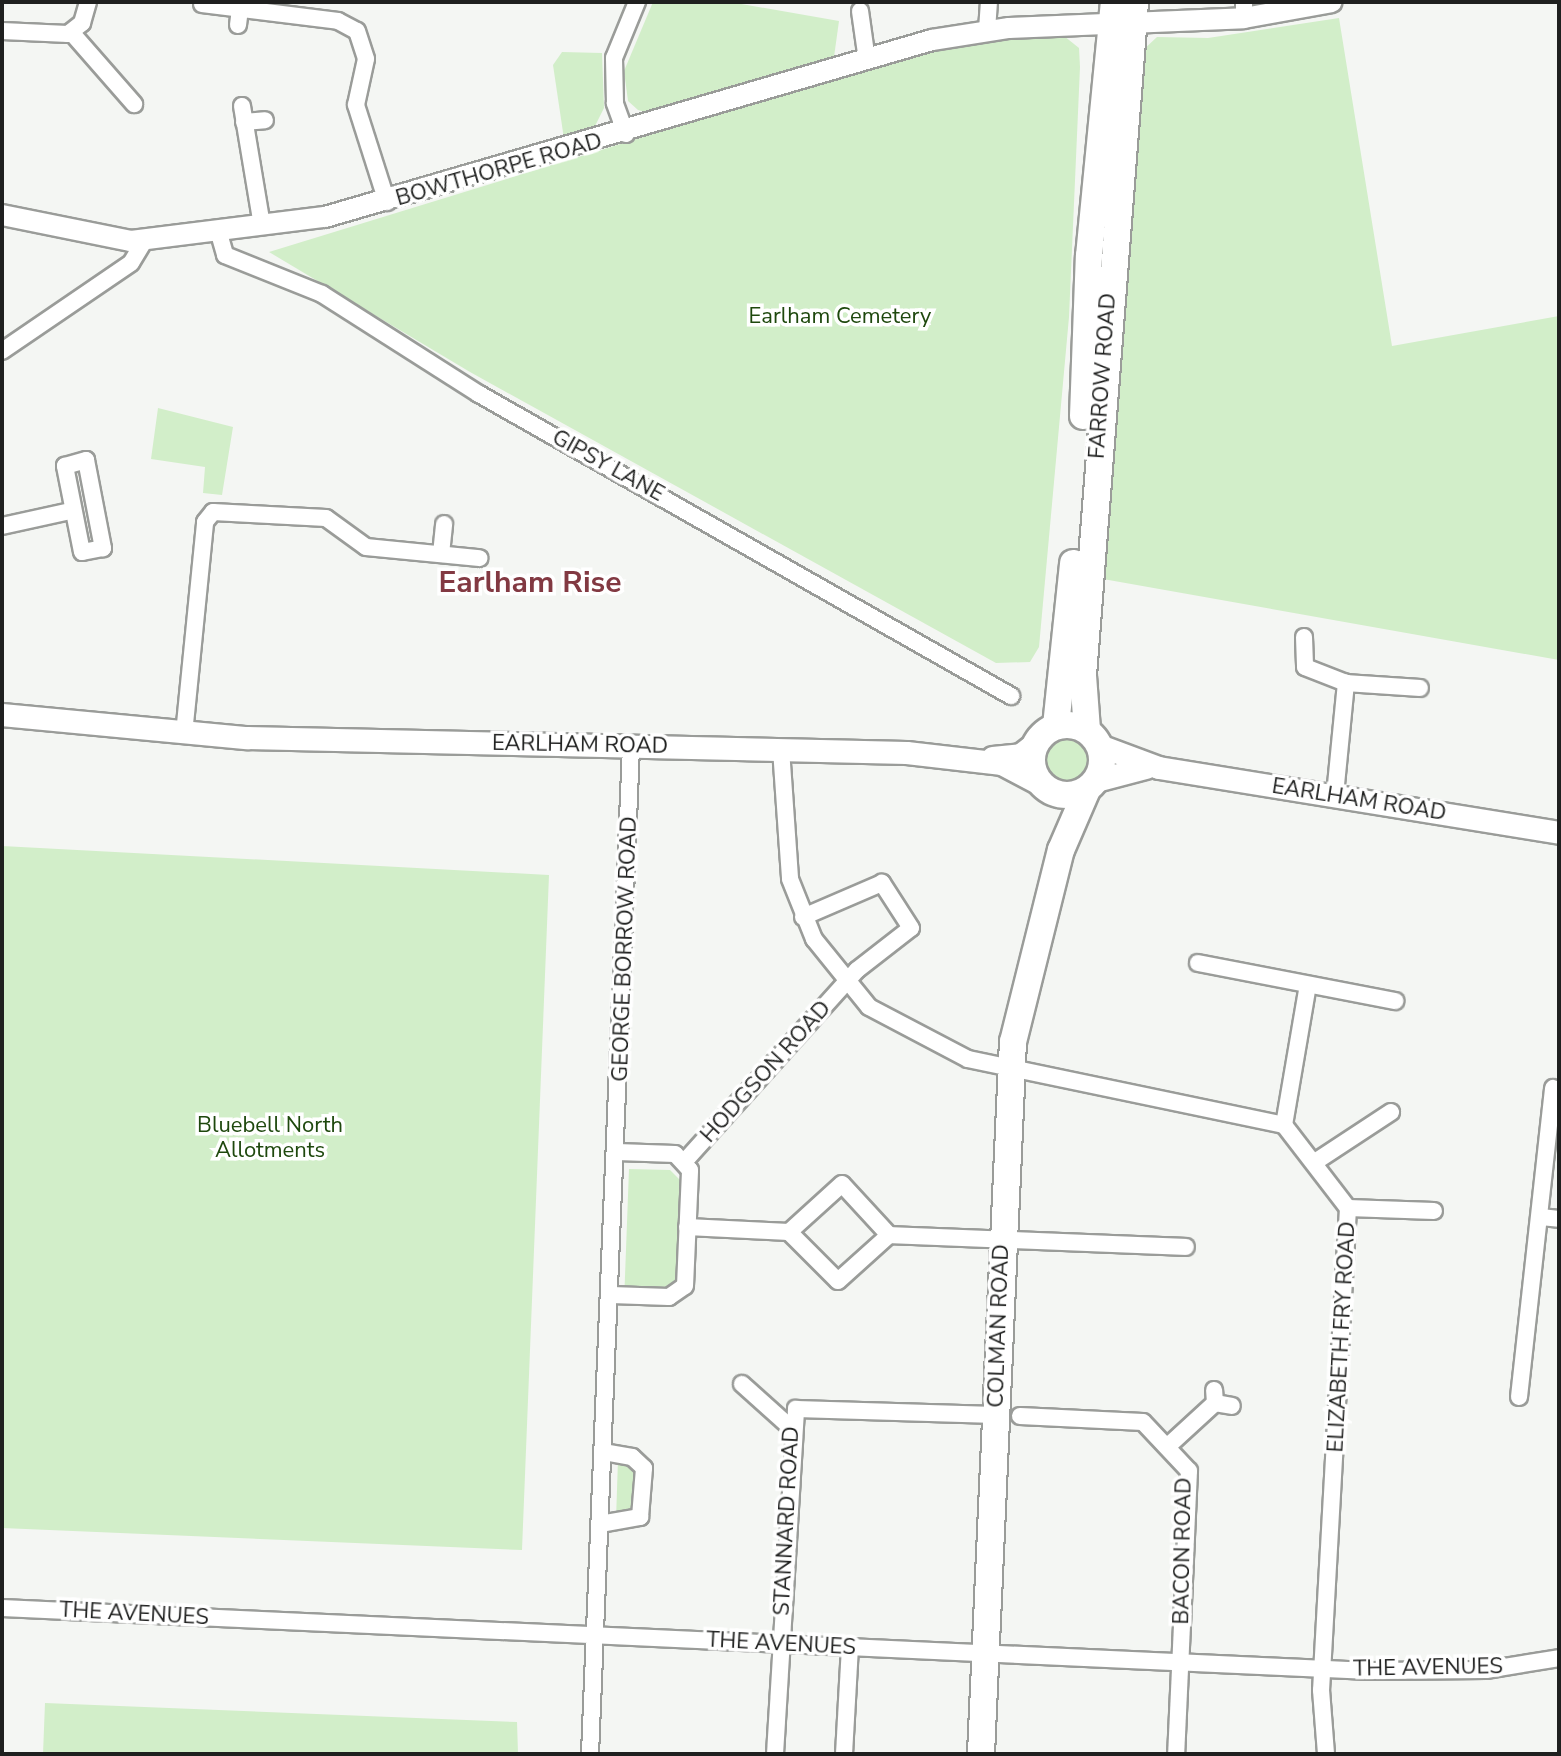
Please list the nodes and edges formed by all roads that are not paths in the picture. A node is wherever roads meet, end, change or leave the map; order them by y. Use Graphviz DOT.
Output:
graph roads {
  1 [pos="88,2"];
  2 [pos="637,2"];
  3 [pos="989,2"];
  4 [pos="1332,2"];
  5 [pos="202,4"];
  6 [pos="1244,10"];
  7 [pos="860,11"];
  8 [pos="1123,13"];
  9 [pos="987,30"];
  10 [pos="2,31"];
  11 [pos="71,32"];
  12 [pos="867,60"];
  13 [pos="134,104"];
  14 [pos="265,120"];
  15 [pos="626,134"];
  16 [pos="387,202"];
  17 [pos="2,215"];
  18 [pos="262,225"];
  19 [pos="218,230"];
  20 [pos="120,240"];
  21 [pos="145,240"];
  22 [pos="119,271"];
  23 [pos="2,351"];
  24 [pos="70,511"];
  25 [pos="444,524"];
  26 [pos="2,526"];
  27 [pos="441,554"];
  28 [pos="479,558"];
  29 [pos="1304,637"];
  30 [pos="1346,683"];
  31 [pos="1420,688"];
  32 [pos="1011,696"];
  33 [pos="2,715"];
  34 [pos="1056,726"];
  35 [pos="184,734"];
  36 [pos="1093,738"];
  37 [pos="1034,745"];
  38 [pos="631,746"];
  39 [pos="781,749"];
  40 [pos="975,759"];
  41 [pos="1159,768"];
  42 [pos="1092,785"];
  43 [pos="1046,788"];
  44 [pos="1335,795"];
  45 [pos="1559,833"];
  46 [pos="1046,902"];
  47 [pos="803,917"];
  48 [pos="1198,963"];
  49 [pos="846,983"];
  50 [pos="1308,985"];
  51 [pos="1395,1001"];
  52 [pos="1010,1069"];
  53 [pos="1553,1088"];
  54 [pos="1391,1112"];
  55 [pos="1284,1125"];
  56 [pos="617,1152"];
  57 [pos="685,1161"];
  58 [pos="1315,1162"];
  59 [pos="1348,1208"];
  60 [pos="1434,1211"];
  61 [pos="1541,1217"];
  62 [pos="1559,1219"];
  63 [pos="687,1227"];
  64 [pos="789,1232"];
  65 [pos="889,1235"];
  66 [pos="1003,1239"];
  67 [pos="1186,1247"];
  68 [pos="611,1295"];
  69 [pos="742,1384"];
  70 [pos="1519,1397"];
  71 [pos="1232,1406"];
  72 [pos="1008,1416"];
  73 [pos="791,1428"];
  74 [pos="1168,1446"];
  75 [pos="604,1452"];
  76 [pos="600,1524"];
  77 [pos="2,1608"];
  78 [pos="595,1635"];
  79 [pos="781,1643"];
  80 [pos="850,1648"];
  81 [pos="986,1654"];
  82 [pos="1559,1658"];
  83 [pos="1181,1661"];
  84 [pos="1323,1669"];
  85 [pos="590,1754"];
  86 [pos="775,1754"];
  87 [pos="844,1754"];
  88 [pos="981,1754"];
  89 [pos="1176,1754"];
  90 [pos="1326,1754"];
  1 -- 11 [label="street"];
  2 -- 15 [label="street"];
  3 -- 9 [label="street"];
  4 -- 6 [label="street, BOWTHORPE ROAD"];
  5 -- 16 [label="street"];
  6 -- 8 [label="street, BOWTHORPE ROAD"];
  7 -- 12 [label="street"];
  8 -- 9 [label="street, BOWTHORPE ROAD"];
  8 -- 34 [label="highway, FARROW ROAD"];
  8 -- 36 [label="highway, FARROW ROAD"];
  9 -- 12 [label="street, BOWTHORPE ROAD"];
  10 -- 11 [label="street"];
  11 -- 13 [label="street"];
  12 -- 15 [label="street, BOWTHORPE ROAD"];
  14 -- 18 [label="street"];
  15 -- 16 [label="street, BOWTHORPE ROAD"];
  16 -- 18 [label="street, BOWTHORPE ROAD"];
  17 -- 20 [label="street, BOWTHORPE ROAD"];
  18 -- 19 [label="street, BOWTHORPE ROAD"];
  19 -- 21 [label="street, BOWTHORPE ROAD"];
  19 -- 32 [label="street, GIPSY LANE"];
  20 -- 21 [label="street, BOWTHORPE ROAD"];
  20 -- 22 [label="street"];
  21 -- 22 [label="street"];
  22 -- 23 [label="street"];
  24 -- 24 [label="street"];
  24 -- 26 [label="street"];
  25 -- 27 [label="street"];
  27 -- 28 [label="street"];
  27 -- 35 [label="street"];
  29 -- 30 [label="street"];
  30 -- 31 [label="street"];
  30 -- 44 [label="street"];
  33 -- 35 [label="main road, EARLHAM ROAD"];
  34 -- 36 [label="highway"];
  34 -- 37 [label="highway"];
  35 -- 38 [label="main road, EARLHAM ROAD"];
  36 -- 41 [label="main road, EARLHAM ROAD"];
  36 -- 42 [label="highway, COLMAN ROAD"];
  37 -- 40 [label="main road, EARLHAM ROAD"];
  37 -- 43 [label="highway, COLMAN ROAD"];
  38 -- 39 [label="main road, EARLHAM ROAD"];
  38 -- 56 [label="street, GEORGE BORROW ROAD"];
  39 -- 40 [label="main road, EARLHAM ROAD"];
  39 -- 47 [label="street"];
  40 -- 43 [label="main road, EARLHAM ROAD"];
  41 -- 42 [label="main road, EARLHAM ROAD"];
  41 -- 44 [label="main road, EARLHAM ROAD"];
  42 -- 43 [label="highway"];
  42 -- 46 [label="highway, COLMAN ROAD"];
  43 -- 46 [label="highway, COLMAN ROAD"];
  44 -- 45 [label="main road, EARLHAM ROAD"];
  46 -- 52 [label="highway, COLMAN ROAD"];
  47 -- 49 [label="street"];
  47 -- 49 [label="street, HODGSON ROAD"];
  48 -- 50 [label="street"];
  49 -- 52 [label="street"];
  49 -- 57 [label="street, HODGSON ROAD"];
  50 -- 51 [label="street"];
  50 -- 55 [label="street"];
  52 -- 55 [label="street"];
  52 -- 66 [label="highway, COLMAN ROAD"];
  53 -- 61 [label="street"];
  54 -- 58 [label="street"];
  55 -- 58 [label="street, ELIZABETH FRY ROAD"];
  56 -- 57 [label="street"];
  56 -- 68 [label="street, GEORGE BORROW ROAD"];
  57 -- 63 [label="street"];
  58 -- 59 [label="street, ELIZABETH FRY ROAD"];
  59 -- 60 [label="street"];
  59 -- 84 [label="street, ELIZABETH FRY ROAD"];
  61 -- 62 [label="street"];
  61 -- 70 [label="street"];
  63 -- 64 [label="street"];
  63 -- 68 [label="street"];
  64 -- 65 [label="street"];
  64 -- 65 [label="street"];
  65 -- 66 [label="street"];
  66 -- 67 [label="street"];
  66 -- 72 [label="highway, COLMAN ROAD"];
  68 -- 75 [label="street, GEORGE BORROW ROAD"];
  69 -- 73 [label="street"];
  71 -- 74 [label="street, BACON ROAD"];
  72 -- 73 [label="street, STANNARD ROAD"];
  72 -- 74 [label="street, BACON ROAD"];
  72 -- 81 [label="highway, COLMAN ROAD"];
  73 -- 79 [label="street, STANNARD ROAD"];
  74 -- 83 [label="street, BACON ROAD"];
  75 -- 76 [label="street, GEORGE BORROW ROAD"];
  75 -- 76 [label="street"];
  76 -- 78 [label="street, GEORGE BORROW ROAD"];
  77 -- 78 [label="street, THE AVENUES"];
  78 -- 79 [label="street, THE AVENUES"];
  78 -- 85 [label="street, GEORGE BORROW ROAD"];
  79 -- 80 [label="street, THE AVENUES"];
  79 -- 86 [label="street, STANNARD ROAD"];
  80 -- 81 [label="street, THE AVENUES"];
  80 -- 87 [label="street"];
  81 -- 83 [label="street, THE AVENUES"];
  81 -- 88 [label="highway, COLMAN ROAD"];
  82 -- 84 [label="street, THE AVENUES"];
  83 -- 84 [label="street, THE AVENUES"];
  83 -- 89 [label="street, BACON ROAD"];
  84 -- 90 [label="street, ELIZABETH FRY ROAD"];
}
